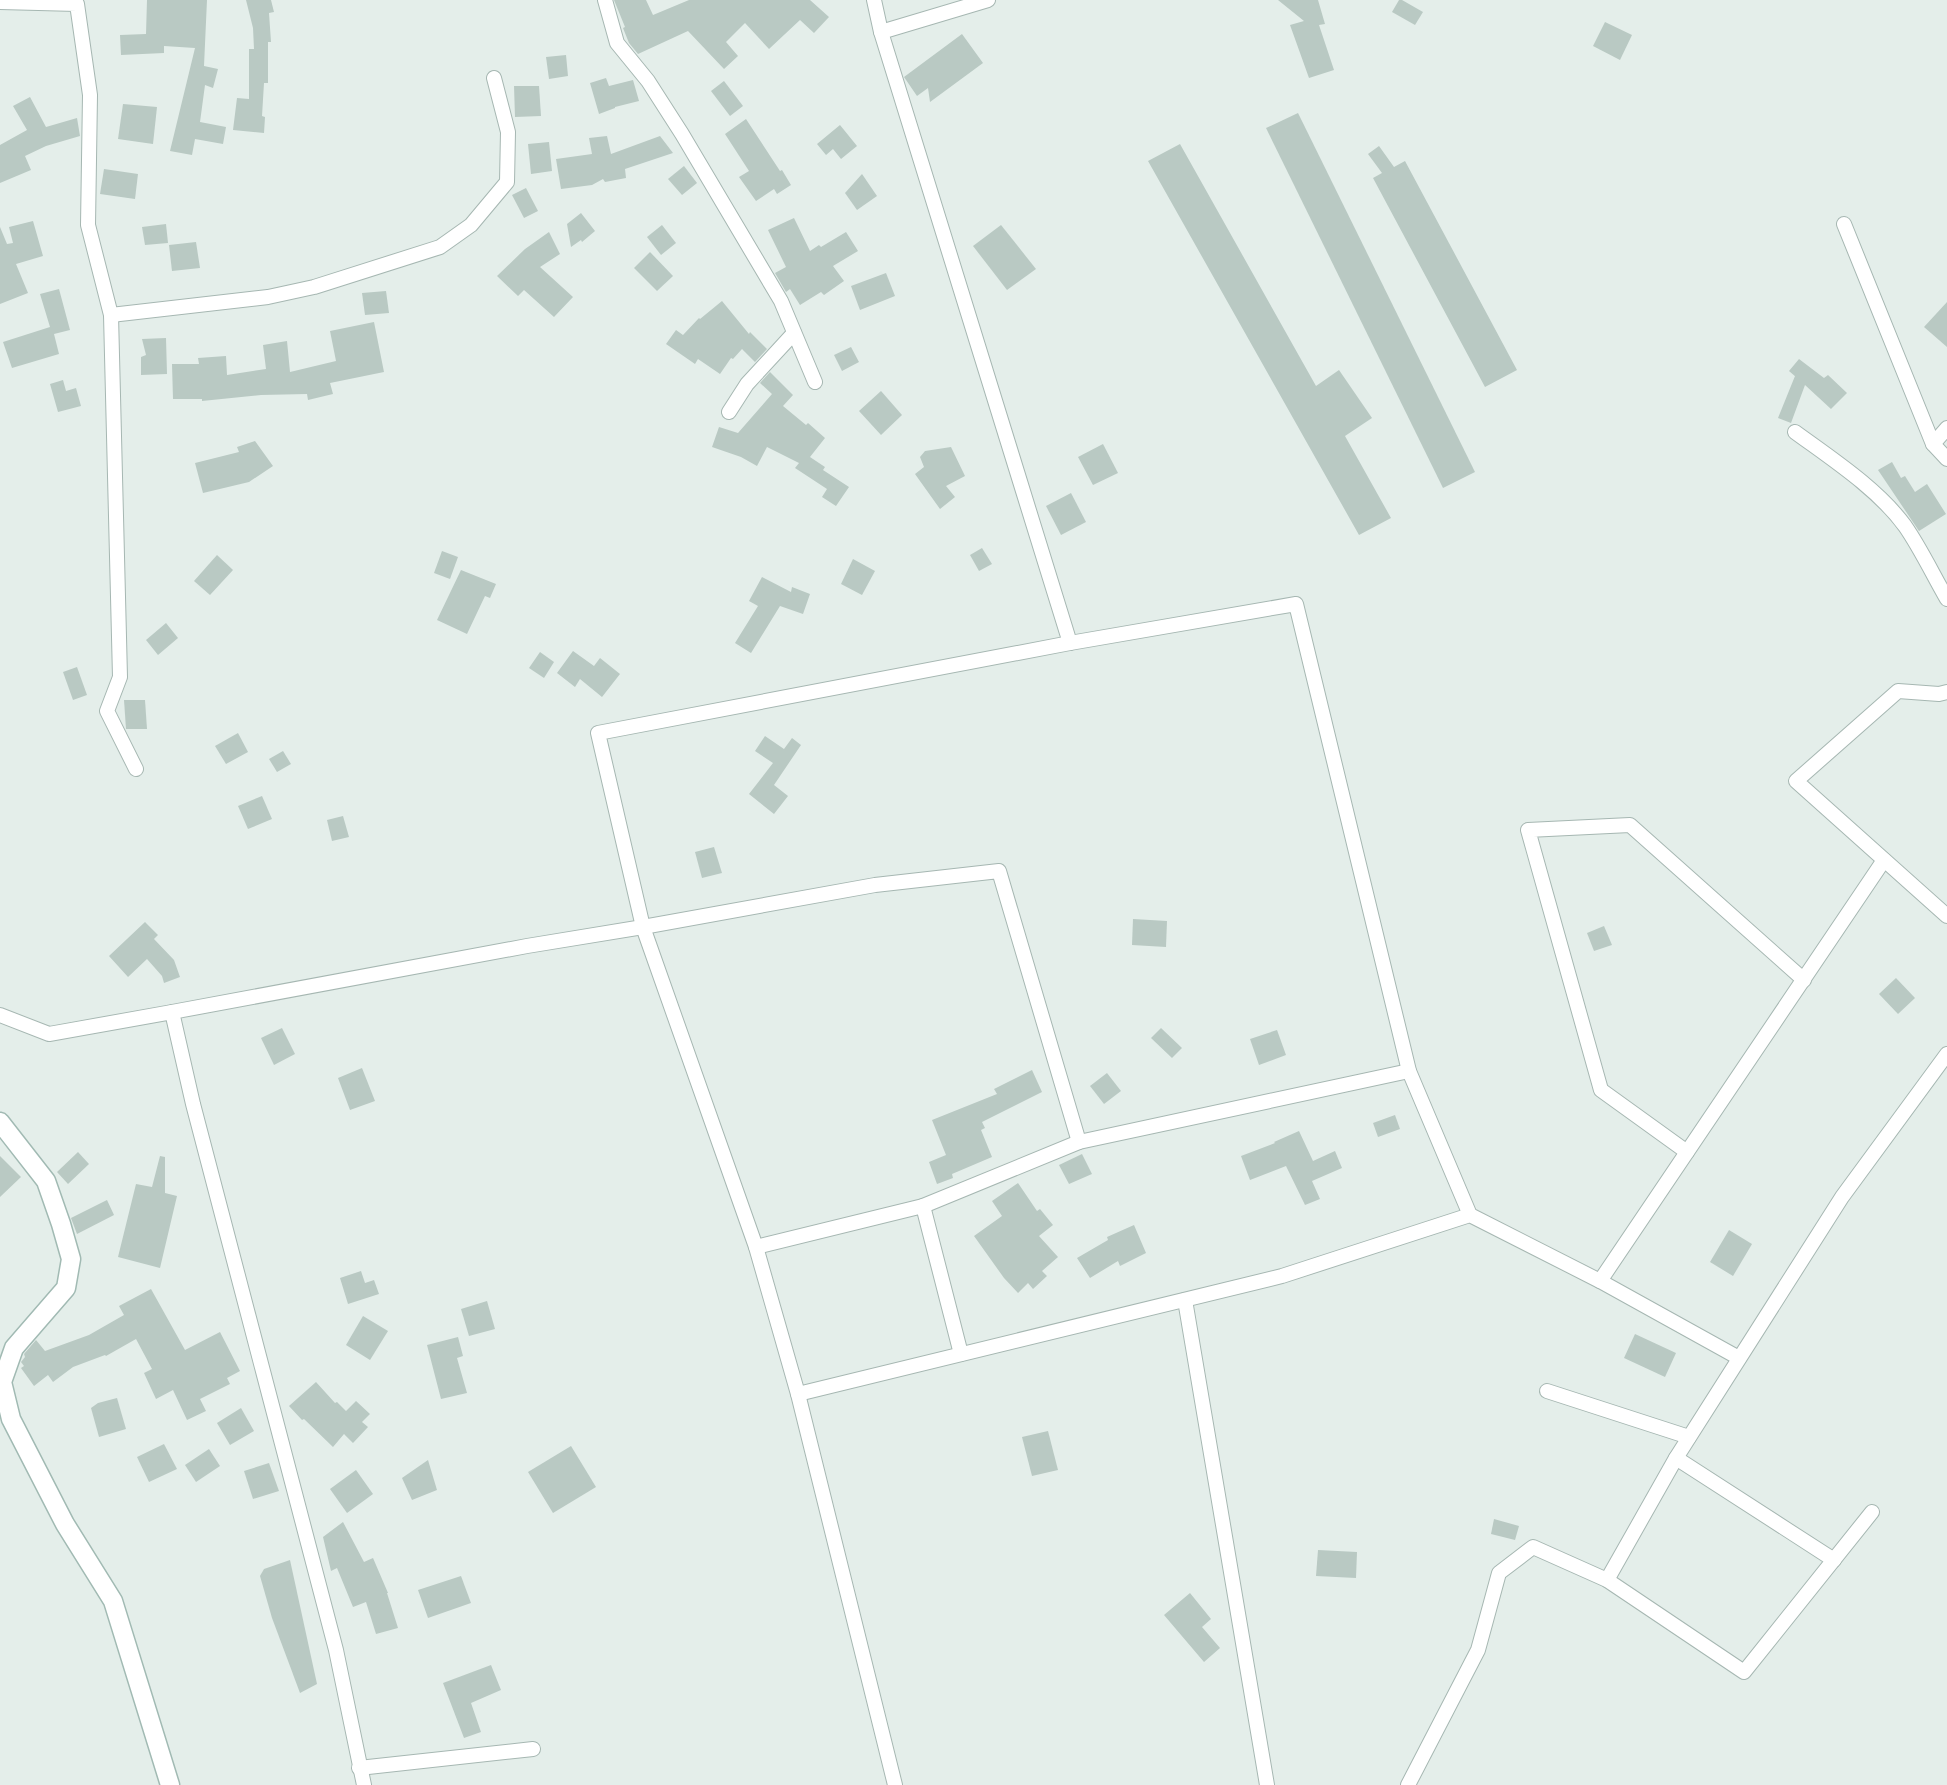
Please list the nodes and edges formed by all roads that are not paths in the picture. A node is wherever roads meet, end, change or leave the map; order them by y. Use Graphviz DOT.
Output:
graph roads {
  1 [pos="606,0"];
  2 [pos="874,0"];
  3 [pos="988,0"];
  4 [pos="0,2"];
  5 [pos="78,2"];
  6 [pos="881,32"];
  7 [pos="494,78"];
  8 [pos="1844,224"];
  9 [pos="111,315"];
  10 [pos="794,333"];
  11 [pos="815,381"];
  12 [pos="729,412"];
  13 [pos="1947,428"];
  14 [pos="1795,432"];
  15 [pos="1934,444"];
  16 [pos="1947,459"];
  17 [pos="1947,599"];
  18 [pos="1070,643"];
  19 [pos="1947,692"];
  20 [pos="136,770"];
  21 [pos="1884,860"];
  22 [pos="1947,916"];
  23 [pos="643,927"];
  24 [pos="1804,980"];
  25 [pos="172,1012"];
  26 [pos="0,1015"];
  27 [pos="1947,1054"];
  28 [pos="1409,1071"];
  29 [pos="0,1122"];
  30 [pos="1080,1142"];
  31 [pos="1687,1152"];
  32 [pos="923,1206"];
  33 [pos="1470,1215"];
  34 [pos="756,1248"];
  35 [pos="1600,1281"];
  36 [pos="1185,1300"];
  37 [pos="961,1354"];
  38 [pos="1739,1358"];
  39 [pos="1547,1391"];
  40 [pos="798,1394"];
  41 [pos="1689,1437"];
  42 [pos="1676,1458"];
  43 [pos="1872,1512"];
  44 [pos="1834,1560"];
  45 [pos="1607,1580"];
  46 [pos="533,1749"];
  47 [pos="359,1768"];
  48 [pos="170,1785"];
  49 [pos="364,1785"];
  50 [pos="895,1785"];
  51 [pos="1267,1785"];
  52 [pos="1408,1785"];
  1 -- 10 [label="street"];
  2 -- 6 [label="street"];
  3 -- 6 [label="street"];
  4 -- 5 [label="street"];
  5 -- 9 [label="street"];
  6 -- 18 [label="street"];
  7 -- 9 [label="street"];
  8 -- 15 [label="street"];
  9 -- 20 [label="street"];
  10 -- 11 [label="street"];
  10 -- 12 [label="street"];
  13 -- 15 [label="street"];
  14 -- 17 [label="street"];
  15 -- 16 [label="street"];
  18 -- 23 [label="street"];
  18 -- 28 [label="street"];
  19 -- 21 [label="street"];
  21 -- 22 [label="street"];
  21 -- 24 [label="street"];
  23 -- 25 [label="street"];
  23 -- 30 [label="street"];
  23 -- 34 [label="street"];
  24 -- 31 [label="street"];
  24 -- 31 [label="street"];
  25 -- 26 [label="street"];
  25 -- 47 [label="street"];
  27 -- 38 [label="street"];
  28 -- 30 [label="street"];
  28 -- 33 [label="street"];
  29 -- 48 [label="street"];
  30 -- 32 [label="street"];
  31 -- 35 [label="street"];
  32 -- 34 [label="street"];
  32 -- 37 [label="street"];
  33 -- 35 [label="street"];
  33 -- 36 [label="street"];
  34 -- 40 [label="street"];
  35 -- 38 [label="street"];
  36 -- 37 [label="street"];
  36 -- 51 [label="street"];
  37 -- 40 [label="street"];
  38 -- 41 [label="street"];
  39 -- 41 [label="street"];
  40 -- 50 [label="street"];
  41 -- 42 [label="street"];
  42 -- 44 [label="street"];
  42 -- 45 [label="street"];
  43 -- 44 [label="street"];
  44 -- 45 [label="street"];
  45 -- 52 [label="street"];
  46 -- 47 [label="street"];
  47 -- 49 [label="street"];
}
